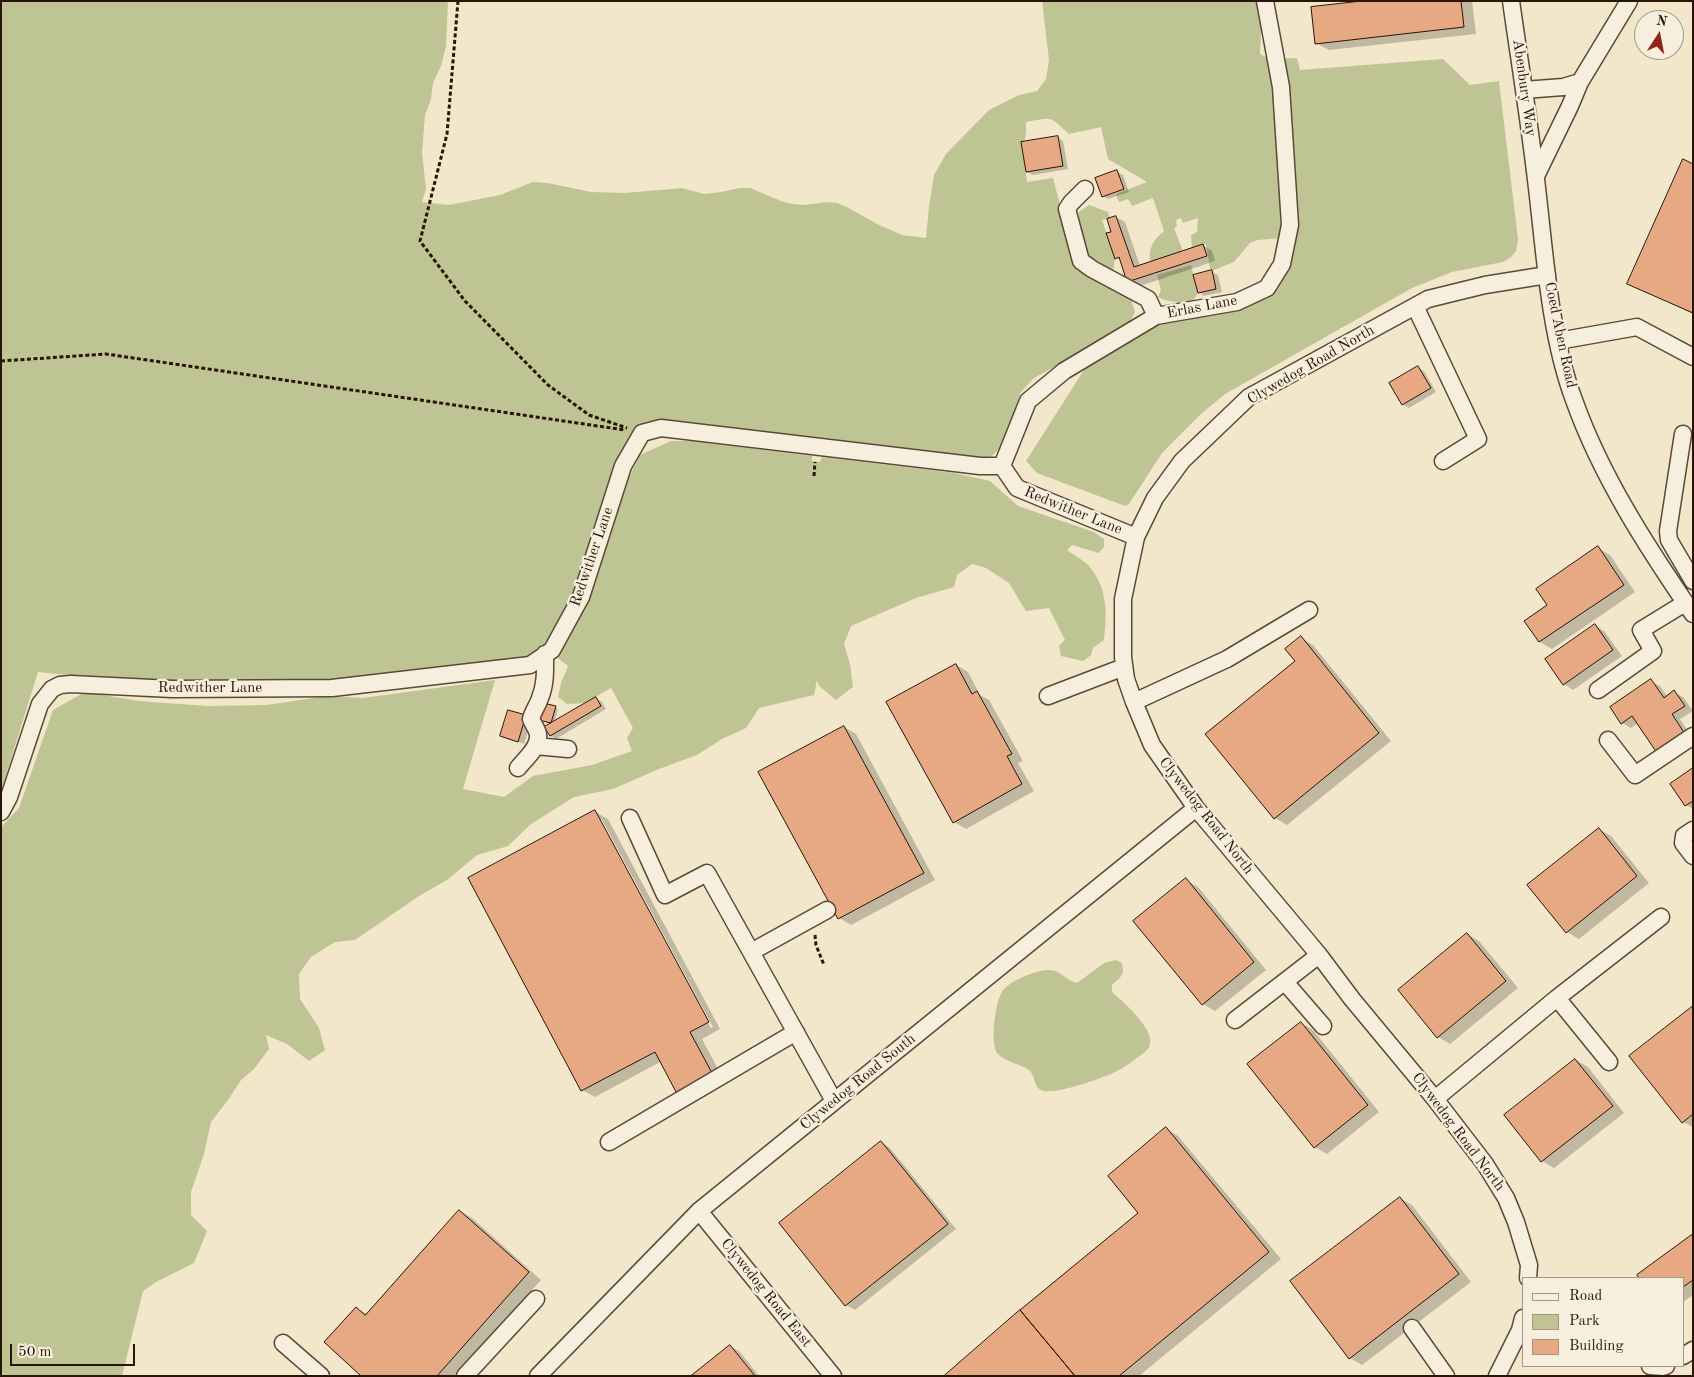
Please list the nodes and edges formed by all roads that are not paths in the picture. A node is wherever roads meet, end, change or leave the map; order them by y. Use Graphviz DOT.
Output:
graph roads {
  1 [pos="1265,1"];
  2 [pos="1512,1"];
  3 [pos="1629,1"];
  4 [pos="1580,82"];
  5 [pos="1524,90"];
  6 [pos="1536,176"];
  7 [pos="1085,190"];
  8 [pos="1547,275"];
  9 [pos="1415,306"];
  10 [pos="1156,316"];
  11 [pos="1558,341"];
  12 [pos="1693,357"];
  13 [pos="1683,434"];
  14 [pos="1443,461"];
  15 [pos="1002,466"];
  16 [pos="1136,537"];
  17 [pos="1693,581"];
  18 [pos="1689,608"];
  19 [pos="1309,610"];
  20 [pos="545,654"];
  21 [pos="1124,667"];
  22 [pos="1598,690"];
  23 [pos="1048,696"];
  24 [pos="1134,702"];
  25 [pos="1693,736"];
  26 [pos="1608,740"];
  27 [pos="536,746"];
  28 [pos="568,749"];
  29 [pos="518,768"];
  30 [pos="1196,808"];
  31 [pos="1,812"];
  32 [pos="630,818"];
  33 [pos="1693,830"];
  34 [pos="1693,856"];
  35 [pos="821,914"];
  36 [pos="1660,917"];
  37 [pos="752,952"];
  38 [pos="1319,955"];
  39 [pos="1285,982"];
  40 [pos="1557,998"];
  41 [pos="1235,1020"];
  42 [pos="1323,1026"];
  43 [pos="796,1032"];
  44 [pos="1609,1062"];
  45 [pos="1435,1099"];
  46 [pos="834,1102"];
  47 [pos="609,1142"];
  48 [pos="699,1211"];
  49 [pos="1528,1277"];
  50 [pos="536,1299"];
  51 [pos="1522,1326"];
  52 [pos="1412,1328"];
  53 [pos="283,1343"];
  54 [pos="321,1376"];
  55 [pos="465,1376"];
  56 [pos="538,1376"];
  57 [pos="833,1376"];
  58 [pos="1446,1376"];
  59 [pos="1497,1376"];
  1 -- 10 [label="street, Erlas Lane"];
  2 -- 5 [label="street, Abenbury Way"];
  3 -- 4 [label="street"];
  4 -- 5 [label="street"];
  4 -- 6 [label="street"];
  5 -- 6 [label="street, Abenbury Way"];
  6 -- 8 [label="street, Coed Aben Road"];
  7 -- 10 [label="street"];
  8 -- 9 [label="street, Clywedog Road North"];
  8 -- 11 [label="street, Coed Aben Road"];
  9 -- 14 [label="street"];
  9 -- 16 [label="street, Clywedog Road North"];
  10 -- 15 [label="street, Erlas Lane"];
  11 -- 12 [label="street"];
  11 -- 18 [label="street, Coed Aben Road"];
  13 -- 17 [label="street"];
  15 -- 16 [label="street, Redwither Lane"];
  15 -- 20 [label="street, Redwither Lane"];
  16 -- 21 [label="street, Clywedog Road North"];
  18 -- 22 [label="street"];
  19 -- 24 [label="street"];
  20 -- 27 [label="street"];
  20 -- 31 [label="street, Redwither Lane"];
  21 -- 23 [label="street"];
  21 -- 24 [label="street, Clywedog Road North"];
  24 -- 30 [label="street, Clywedog Road North"];
  25 -- 26 [label="street"];
  27 -- 28 [label="street"];
  27 -- 29 [label="street"];
  30 -- 38 [label="street, Clywedog Road North"];
  30 -- 46 [label="street, Clywedog Road South"];
  32 -- 37 [label="street"];
  33 -- 34 [label="street"];
  35 -- 37 [label="street"];
  36 -- 40 [label="street"];
  37 -- 43 [label="street"];
  38 -- 39 [label="street"];
  38 -- 45 [label="street, Clywedog Road North"];
  39 -- 41 [label="street"];
  39 -- 42 [label="street"];
  40 -- 44 [label="street"];
  40 -- 45 [label="street"];
  43 -- 46 [label="street"];
  43 -- 47 [label="street"];
  45 -- 49 [label="street, Clywedog Road North"];
  46 -- 48 [label="street, Clywedog Road South"];
  48 -- 56 [label="street, Clywedog Road South"];
  48 -- 57 [label="street, Clywedog Road East"];
  50 -- 55 [label="street"];
  51 -- 59 [label="street"];
  52 -- 58 [label="street"];
  53 -- 54 [label="street"];
}
